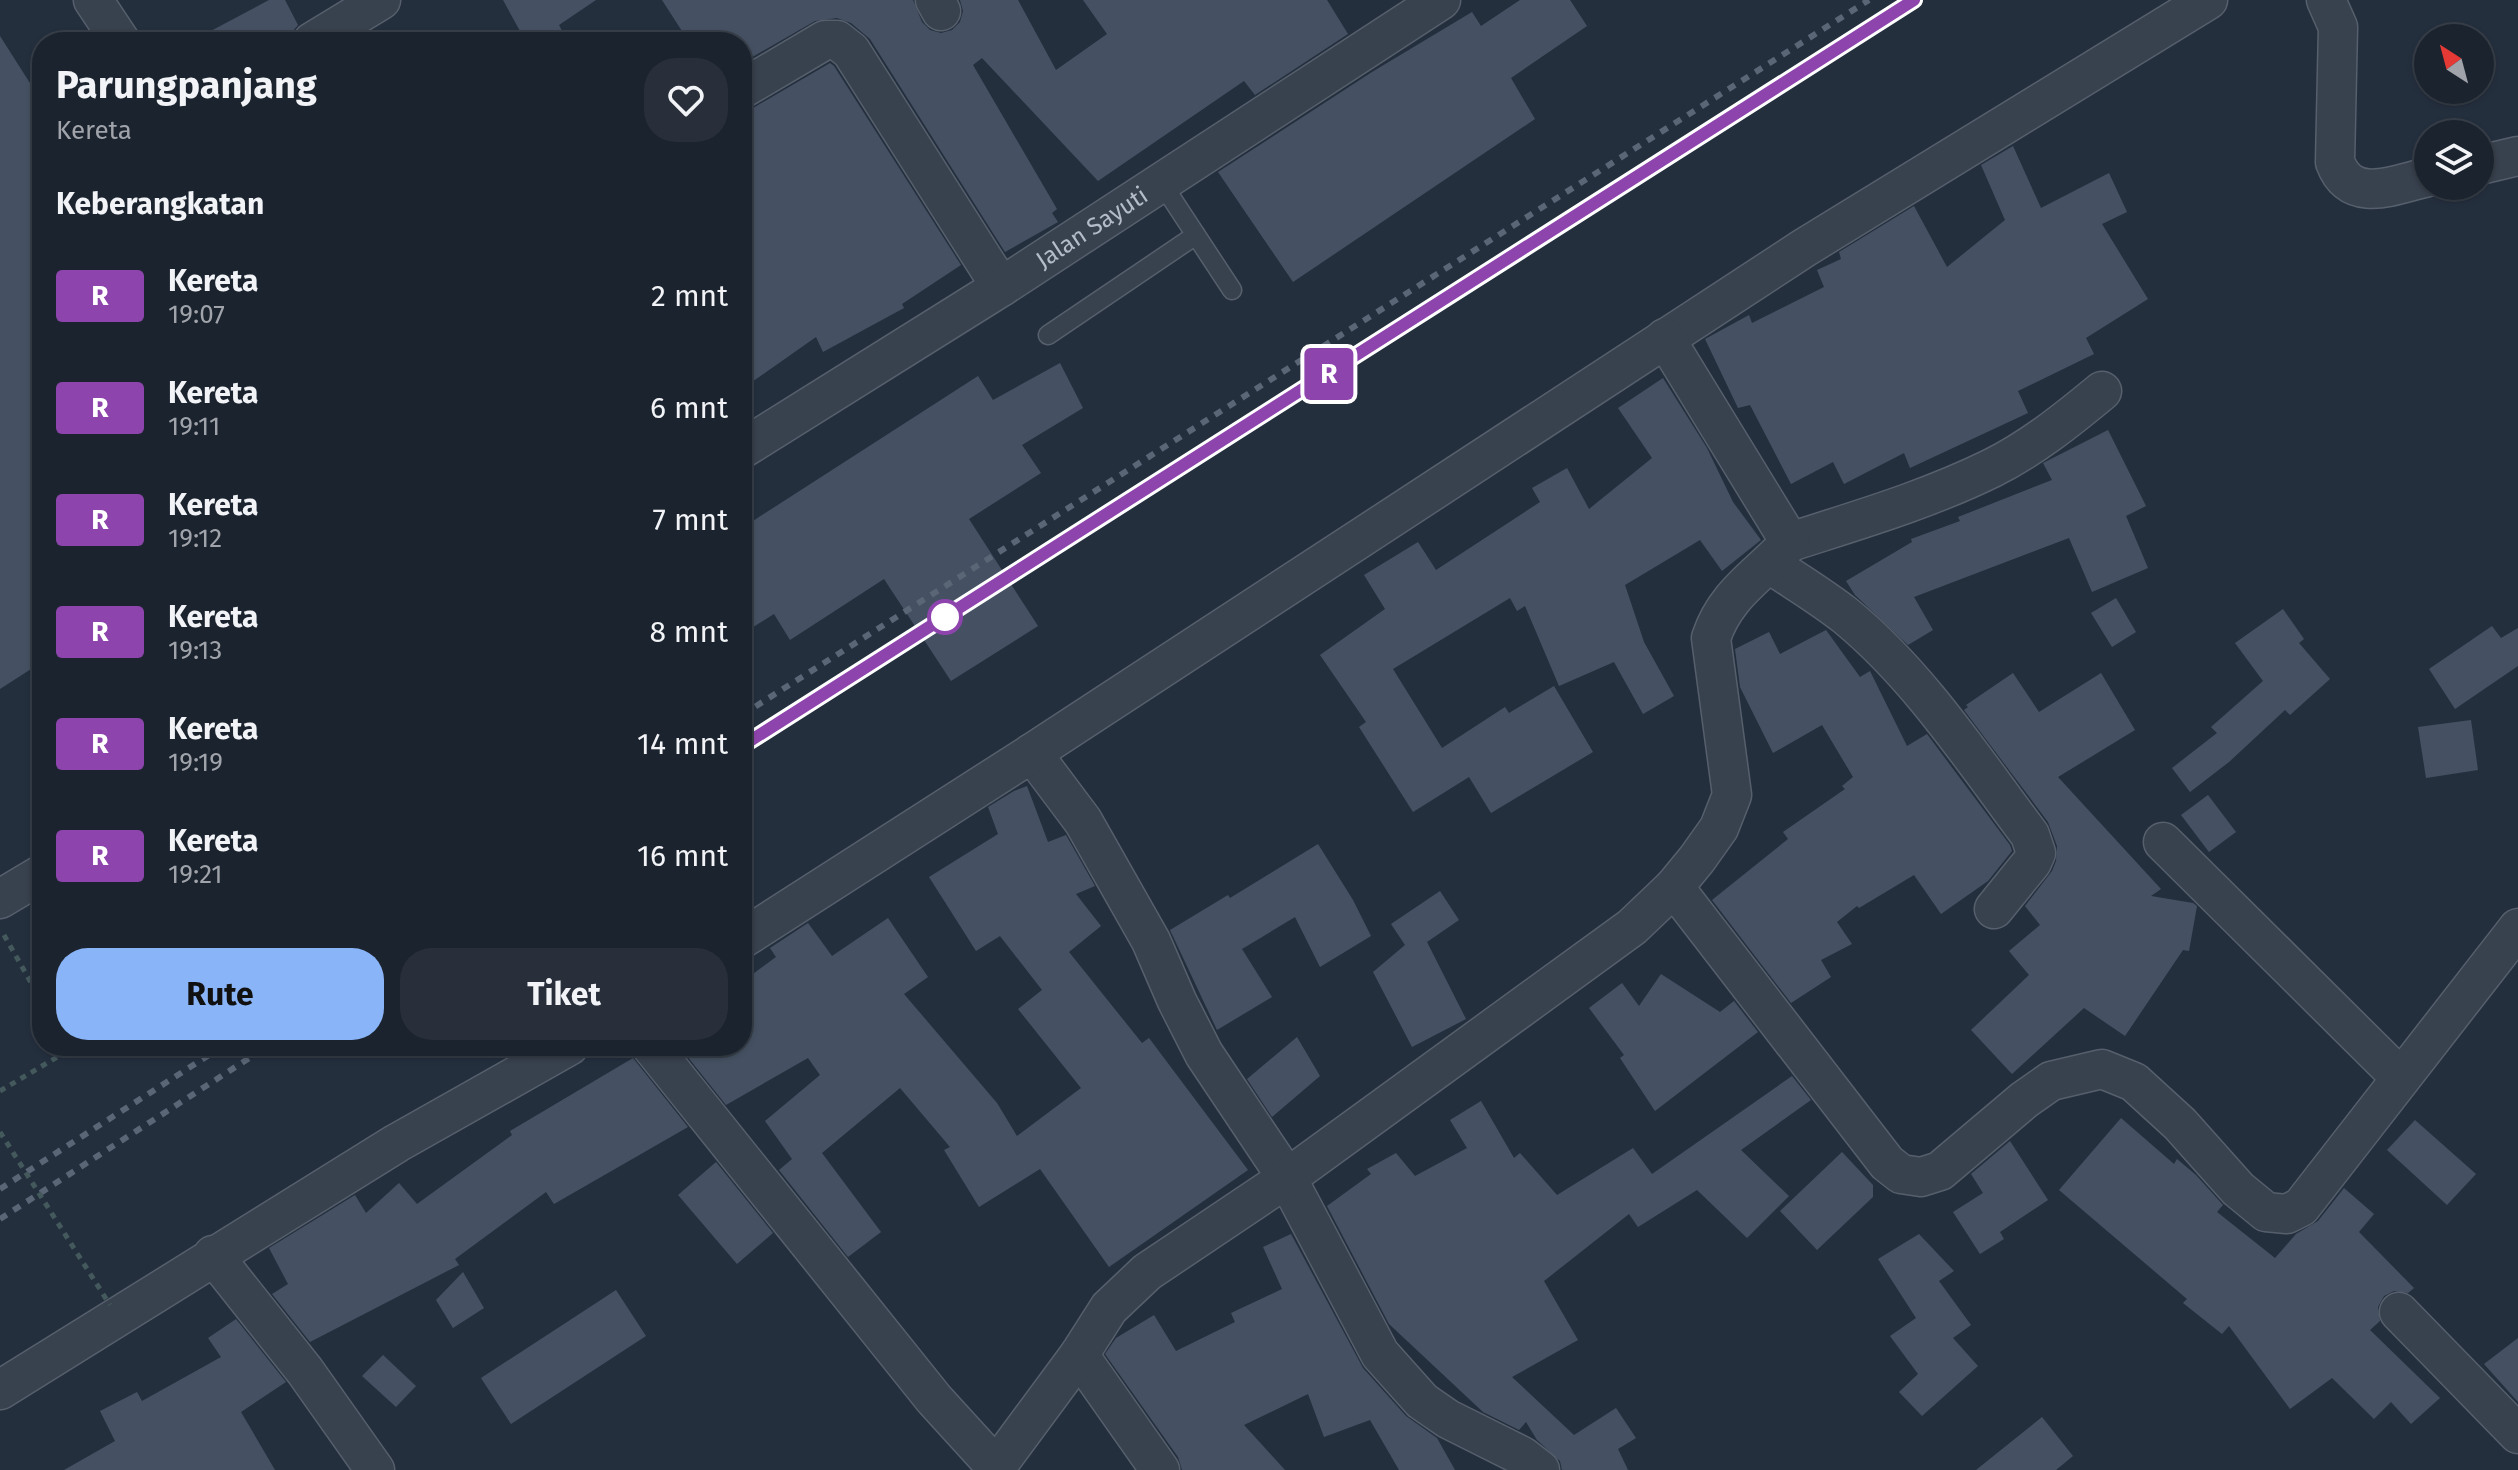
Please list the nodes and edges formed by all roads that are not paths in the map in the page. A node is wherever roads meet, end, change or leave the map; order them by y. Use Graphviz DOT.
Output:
graph roads {
  1 [pos="93,0"];
  2 [pos="381,0"];
  3 [pos="2208,0"];
  4 [pos="2326,0"];
  5 [pos="1439,1"];
  6 [pos="114,32"];
  7 [pos="328,32"];
  8 [pos="752,83"];
  9 [pos="2518,156"];
  10 [pos="2494,162"];
  11 [pos="2414,180"];
  12 [pos="1161,182"];
  13 [pos="1196,235"];
  14 [pos="1001,287"];
  15 [pos="1232,290"];
  16 [pos="1048,335"];
  17 [pos="1665,338"];
  18 [pos="2102,391"];
  19 [pos="752,443"];
  20 [pos="1780,553"];
  21 [pos="1032,753"];
  22 [pos="2163,842"];
  23 [pos="32,880"];
  24 [pos="1674,887"];
  25 [pos="0,899"];
  26 [pos="1994,909"];
  27 [pos="2518,928"];
  28 [pos="752,933"];
  29 [pos="551,1056"];
  30 [pos="659,1056"];
  31 [pos="2401,1078"];
  32 [pos="1287,1178"];
  33 [pos="213,1255"];
  34 [pos="2399,1312"];
  35 [pos="1079,1355"];
  36 [pos="0,1390"];
  37 [pos="2518,1434"];
  38 [pos="995,1468"];
  39 [pos="375,1470"];
  40 [pos="1160,1470"];
  41 [pos="1540,1470"];
  1 -- 6 [label="street"];
  2 -- 7 [label="street"];
  3 -- 17 [label="street"];
  4 -- 11 [label="street"];
  5 -- 12 [label="street, Jalan Sayuti"];
  8 -- 14 [label="street"];
  9 -- 10 [label="street"];
  12 -- 13 [label="lane"];
  12 -- 14 [label="street, Jalan Sayuti"];
  13 -- 15 [label="lane"];
  13 -- 16 [label="lane"];
  14 -- 19 [label="street, Jalan Sayuti"];
  17 -- 20 [label="street"];
  17 -- 21 [label="street"];
  18 -- 20 [label="street"];
  20 -- 24 [label="street"];
  20 -- 26 [label="street"];
  21 -- 28 [label="street"];
  21 -- 32 [label="street"];
  22 -- 31 [label="street"];
  23 -- 25 [label="street"];
  24 -- 31 [label="street"];
  24 -- 32 [label="street"];
  27 -- 31 [label="street"];
  29 -- 33 [label="street"];
  30 -- 38 [label="street"];
  32 -- 35 [label="street"];
  32 -- 41 [label="street"];
  33 -- 36 [label="street"];
  33 -- 39 [label="street"];
  34 -- 37 [label="street"];
  35 -- 38 [label="street"];
  35 -- 40 [label="street"];
}
